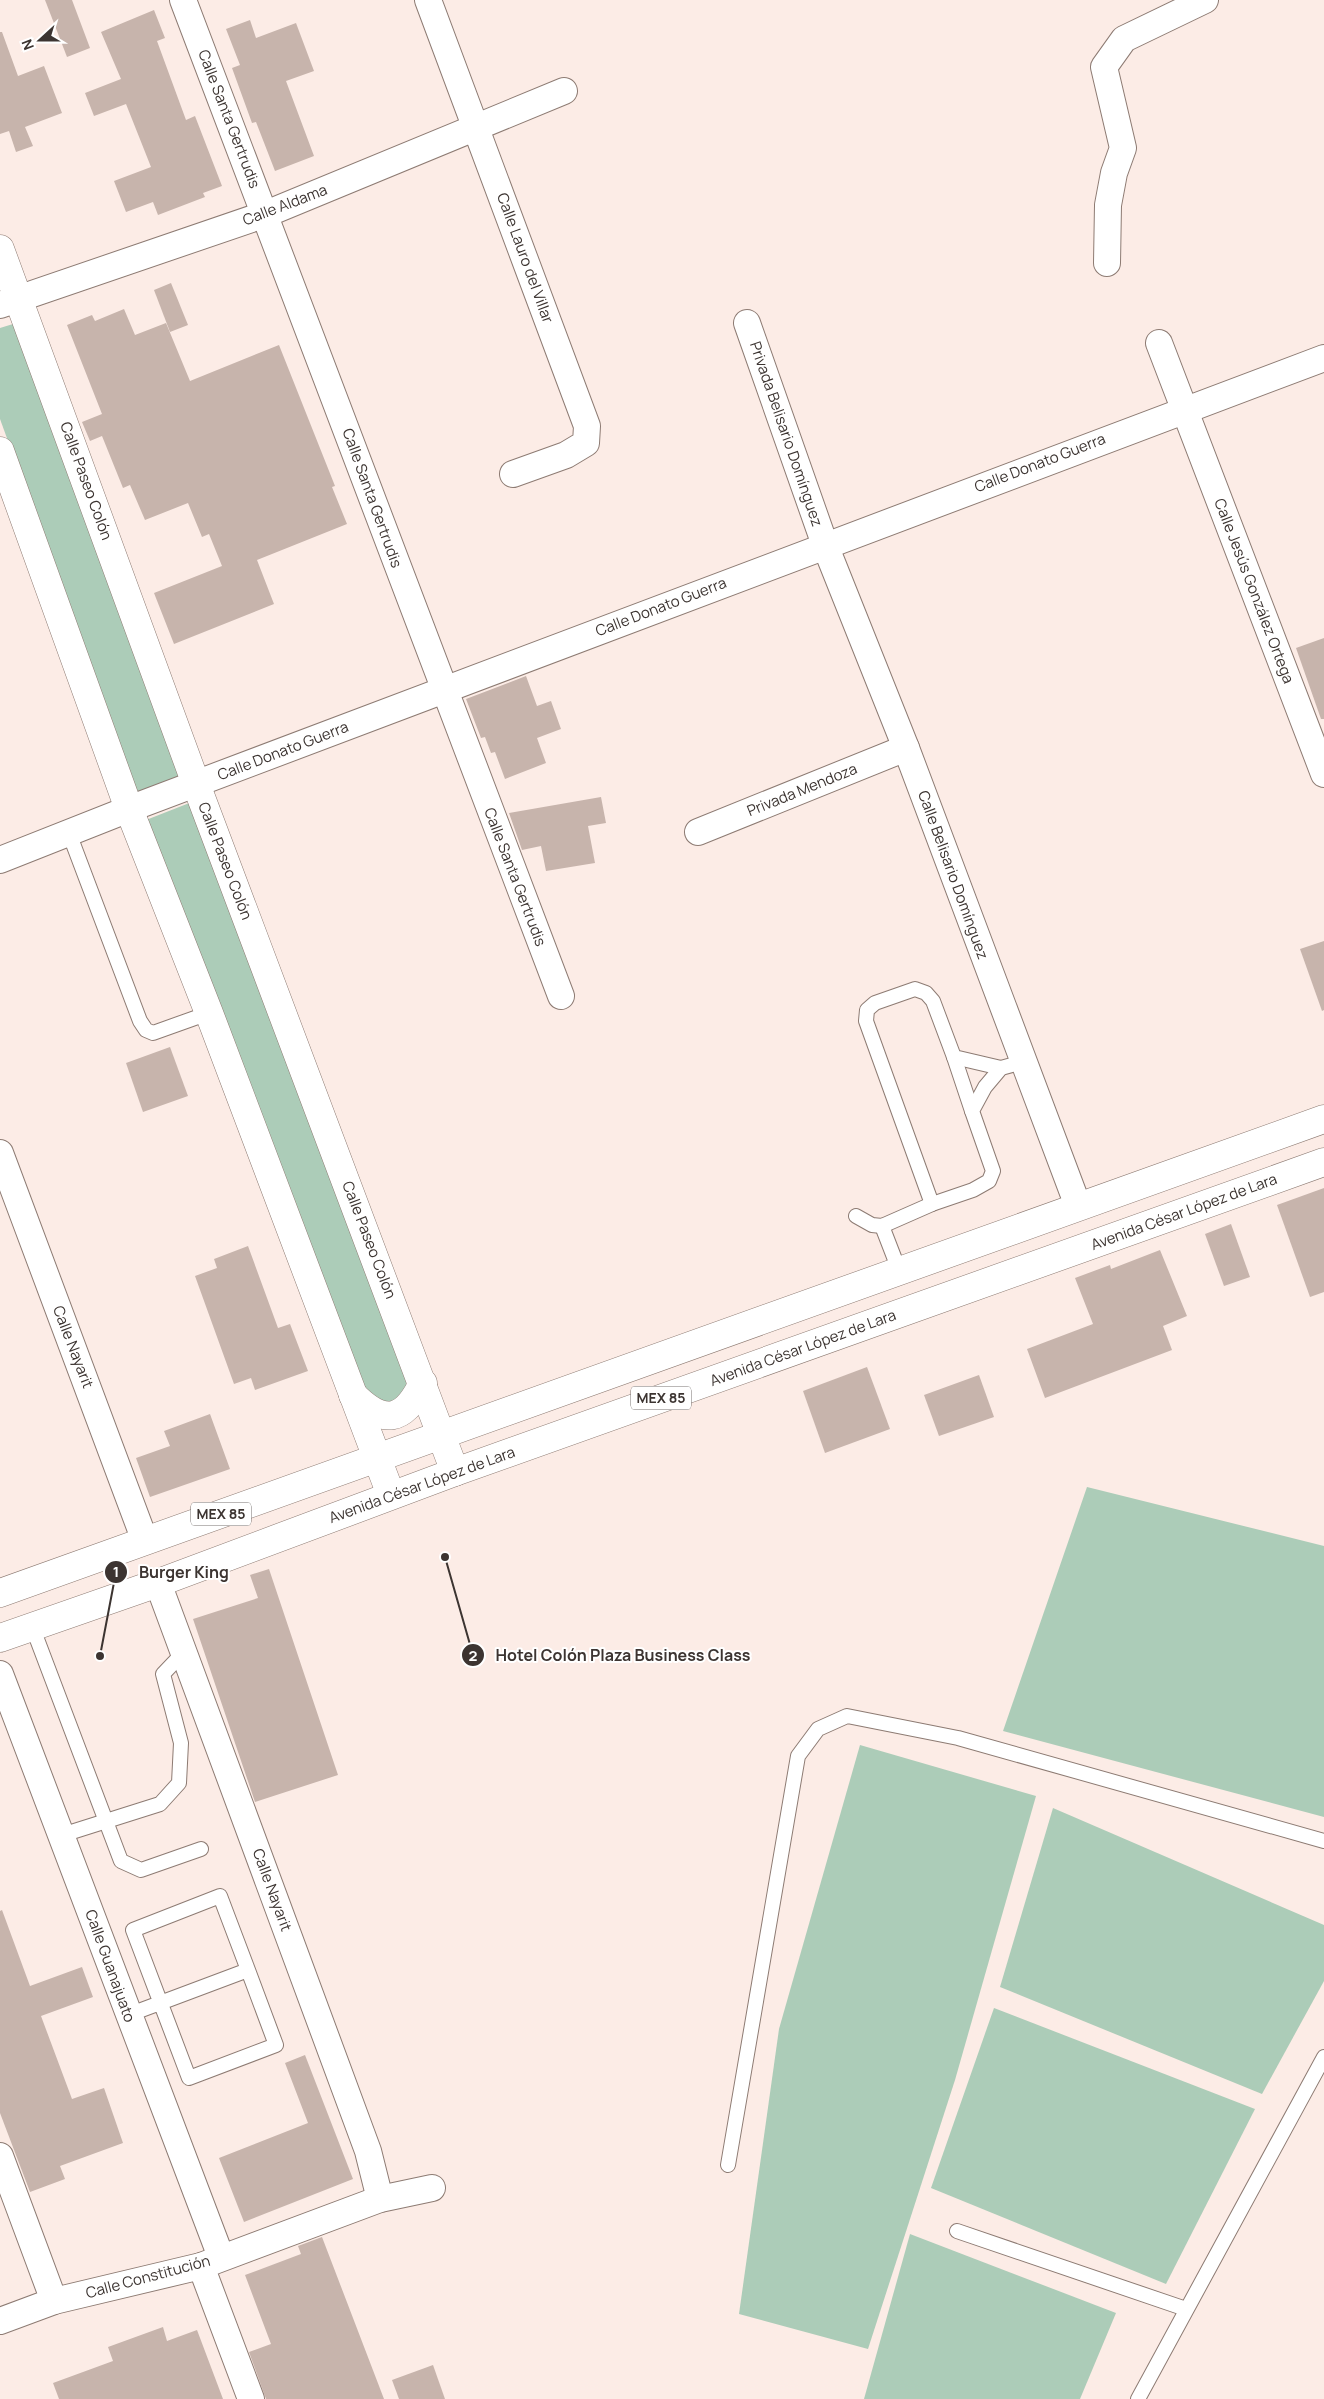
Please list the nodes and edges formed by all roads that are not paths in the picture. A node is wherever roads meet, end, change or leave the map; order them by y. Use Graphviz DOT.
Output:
graph roads {
  1 [pos="183,0"];
  2 [pos="428,0"];
  3 [pos="1205,0"];
  4 [pos="564,91"];
  5 [pos="476,126"];
  6 [pos="266,214"];
  7 [pos="0,249"];
  8 [pos="1107,263"];
  9 [pos="10,302"];
  10 [pos="747,323"];
  11 [pos="1159,343"];
  12 [pos="1324,358"];
  13 [pos="1184,409"];
  14 [pos="0,451"];
  15 [pos="512,474"];
  16 [pos="825,545"];
  17 [pos="444,691"];
  18 [pos="906,748"];
  19 [pos="1324,774"];
  20 [pos="196,784"];
  21 [pos="129,809"];
  22 [pos="69,832"];
  23 [pos="698,832"];
  24 [pos="0,860"];
  25 [pos="560,996"];
  26 [pos="209,1014"];
  27 [pos="954,1057"];
  28 [pos="1012,1065"];
  29 [pos="972,1111"];
  30 [pos="1324,1119"];
  31 [pos="0,1153"];
  32 [pos="1324,1162"];
  33 [pos="932,1204"];
  34 [pos="1078,1206"];
  35 [pos="856,1216"];
  36 [pos="882,1226"];
  37 [pos="899,1270"];
  38 [pos="423,1383"];
  39 [pos="353,1396"];
  40 [pos="442,1433"];
  41 [pos="377,1458"];
  42 [pos="455,1472"];
  43 [pos="391,1495"];
  44 [pos="145,1541"];
  45 [pos="158,1583"];
  46 [pos="0,1593"];
  47 [pos="32,1626"];
  48 [pos="0,1638"];
  49 [pos="184,1652"];
  50 [pos="0,1674"];
  51 [pos="104,1822"];
  52 [pos="62,1835"];
  53 [pos="1324,1841"];
  54 [pos="201,1849"];
  55 [pos="248,1970"];
  56 [pos="161,2003"];
  57 [pos="128,2015"];
  58 [pos="1324,2057"];
  59 [pos="0,2156"];
  60 [pos="728,2165"];
  61 [pos="432,2188"];
  62 [pos="380,2199"];
  63 [pos="957,2231"];
  64 [pos="211,2262"];
  65 [pos="54,2301"];
  66 [pos="1186,2309"];
  67 [pos="0,2320"];
  68 [pos="252,2399"];
  69 [pos="1138,2399"];
  1 -- 6 [label="street, Calle Santa Gertrudis"];
  2 -- 5 [label="street, Calle Lauro del Villar"];
  3 -- 8 [label="street"];
  4 -- 5 [label="street, Calle Aldama"];
  5 -- 6 [label="street, Calle Aldama"];
  5 -- 15 [label="street, Calle Lauro del Villar"];
  6 -- 9 [label="street, Calle Aldama"];
  6 -- 17 [label="street, Calle Santa Gertrudis"];
  7 -- 9 [label="main road, Calle Paseo Colón"];
  9 -- 20 [label="main road, Calle Paseo Colón"];
  10 -- 16 [label="street, Privada Belisario Domínguez"];
  11 -- 13 [label="street, Calle Jesús González Ortega"];
  12 -- 13 [label="street, Calle Donato Guerra"];
  13 -- 16 [label="street, Calle Donato Guerra"];
  13 -- 19 [label="street, Calle Jesús González Ortega"];
  14 -- 21 [label="main road"];
  16 -- 17 [label="street, Calle Donato Guerra"];
  16 -- 18 [label="street, Calle Belisario Domínguez"];
  17 -- 20 [label="street, Calle Donato Guerra"];
  17 -- 25 [label="street, Calle Santa Gertrudis"];
  18 -- 23 [label="street, Privada Mendoza"];
  18 -- 28 [label="street, Calle Belisario Domínguez"];
  20 -- 21 [label="street, Calle Donato Guerra"];
  20 -- 38 [label="main road, Calle Paseo Colón"];
  21 -- 22 [label="street, Calle Donato Guerra"];
  21 -- 26 [label="main road"];
  22 -- 24 [label="street, Calle Donato Guerra"];
  22 -- 26 [label="lane"];
  26 -- 39 [label="main road"];
  27 -- 28 [label="lane"];
  27 -- 29 [label="lane"];
  27 -- 33 [label="lane"];
  28 -- 29 [label="lane"];
  28 -- 34 [label="street, Calle Belisario Domínguez"];
  29 -- 33 [label="lane"];
  30 -- 34 [label="main road, MEX 85"];
  31 -- 44 [label="street, Calle Nayarit"];
  32 -- 42 [label="main road, Avenida César López de Lara / MEX 85"];
  33 -- 36 [label="lane"];
  34 -- 37 [label="main road, MEX 85"];
  35 -- 36 [label="lane"];
  36 -- 37 [label="lane"];
  37 -- 40 [label="main road, MEX 85"];
  38 -- 39 [label="main road"];
  38 -- 40 [label="main road, Calle Paseo Colón"];
  39 -- 41 [label="main road"];
  40 -- 41 [label="main road, MEX 85"];
  40 -- 42 [label="main road, Calle Paseo Colón"];
  41 -- 43 [label="main road"];
  41 -- 44 [label="main road, MEX 85"];
  42 -- 43 [label="main road, Avenida César López de Lara / MEX 85"];
  43 -- 45 [label="main road, Avenida César López de Lara / MEX 85"];
  44 -- 46 [label="main road, MEX 85"];
  45 -- 47 [label="main road, Avenida César López de Lara / MEX 85"];
  45 -- 49 [label="street, Calle Nayarit"];
  47 -- 48 [label="main road, Avenida César López de Lara / MEX 85"];
  47 -- 51 [label="lane"];
  49 -- 51 [label="lane"];
  49 -- 62 [label="street, Calle Nayarit"];
  50 -- 52 [label="street, Calle Guanajuato"];
  51 -- 52 [label="lane"];
  51 -- 54 [label="lane"];
  52 -- 57 [label="street, Calle Guanajuato"];
  53 -- 60 [label="lane"];
  55 -- 56 [label="lane"];
  55 -- 56 [label="lane"];
  55 -- 56 [label="lane"];
  56 -- 57 [label="lane"];
  57 -- 64 [label="street, Calle Guanajuato"];
  58 -- 66 [label="lane"];
  59 -- 65 [label="street"];
  61 -- 62 [label="street, Calle Constitución"];
  62 -- 64 [label="street, Calle Constitución"];
  63 -- 66 [label="lane"];
  64 -- 65 [label="street, Calle Constitución"];
  64 -- 68 [label="street, Calle Guanajuato"];
  65 -- 67 [label="street, Calle Constitución"];
  66 -- 69 [label="lane"];
}
